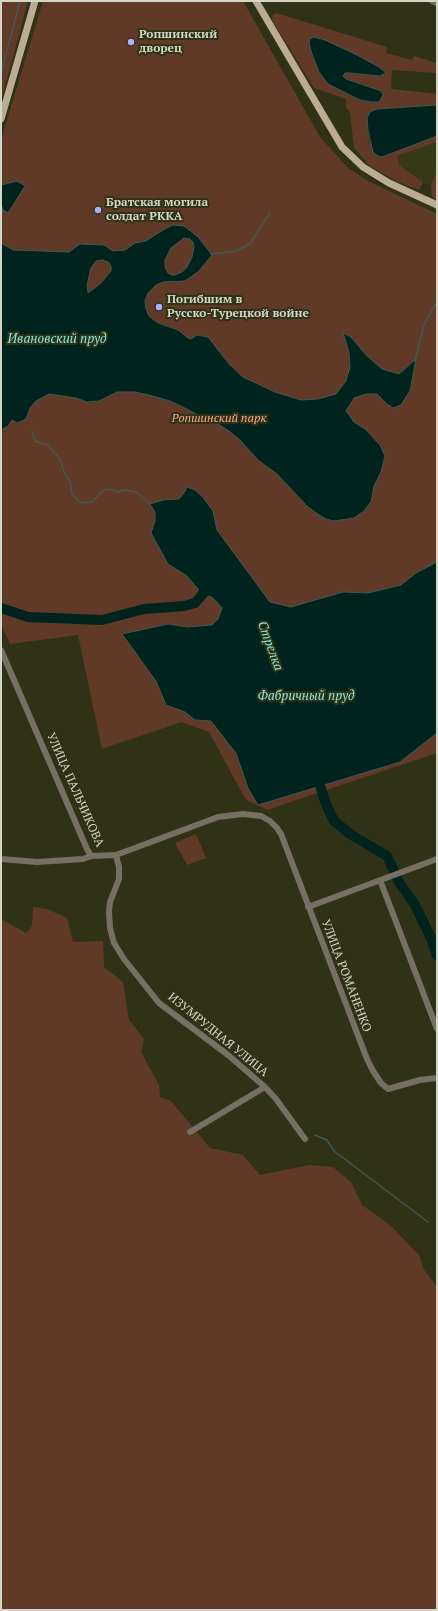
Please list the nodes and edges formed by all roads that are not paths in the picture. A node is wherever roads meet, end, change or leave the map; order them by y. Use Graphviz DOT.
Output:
graph roads {
  1 [pos="35,1"];
  2 [pos="256,1"];
  3 [pos="432,1"];
  4 [pos="437,3"];
  5 [pos="1,119"];
  6 [pos="437,205"];
  7 [pos="1,650"];
  8 [pos="270,821"];
  9 [pos="116,855"];
  10 [pos="91,856"];
  11 [pos="1,859"];
  12 [pos="437,859"];
  13 [pos="383,879"];
  14 [pos="308,907"];
  15 [pos="437,1029"];
  16 [pos="437,1078"];
  17 [pos="265,1087"];
  18 [pos="190,1132"];
  19 [pos="305,1139"];
  1 -- 5 [label="main road"];
  2 -- 6 [label="main road"];
  3 -- 4 [label="street"];
  7 -- 10 [label="street, УЛИЦА ПАЛЬЧИКОВА"];
  8 -- 9 [label="street, УЛИЦА ПАЛЬЧИКОВА"];
  8 -- 14 [label="street, УЛИЦА РОМАНЕНКО"];
  9 -- 10 [label="street, УЛИЦА ПАЛЬЧИКОВА"];
  9 -- 17 [label="street, ИЗУМРУДНАЯ УЛИЦА"];
  10 -- 11 [label="street"];
  12 -- 13 [label="street"];
  13 -- 14 [label="street"];
  13 -- 15 [label="street"];
  14 -- 16 [label="street, УЛИЦА РОМАНЕНКО"];
  17 -- 18 [label="street"];
  17 -- 19 [label="street, ИЗУМРУДНАЯ УЛИЦА"];
}
